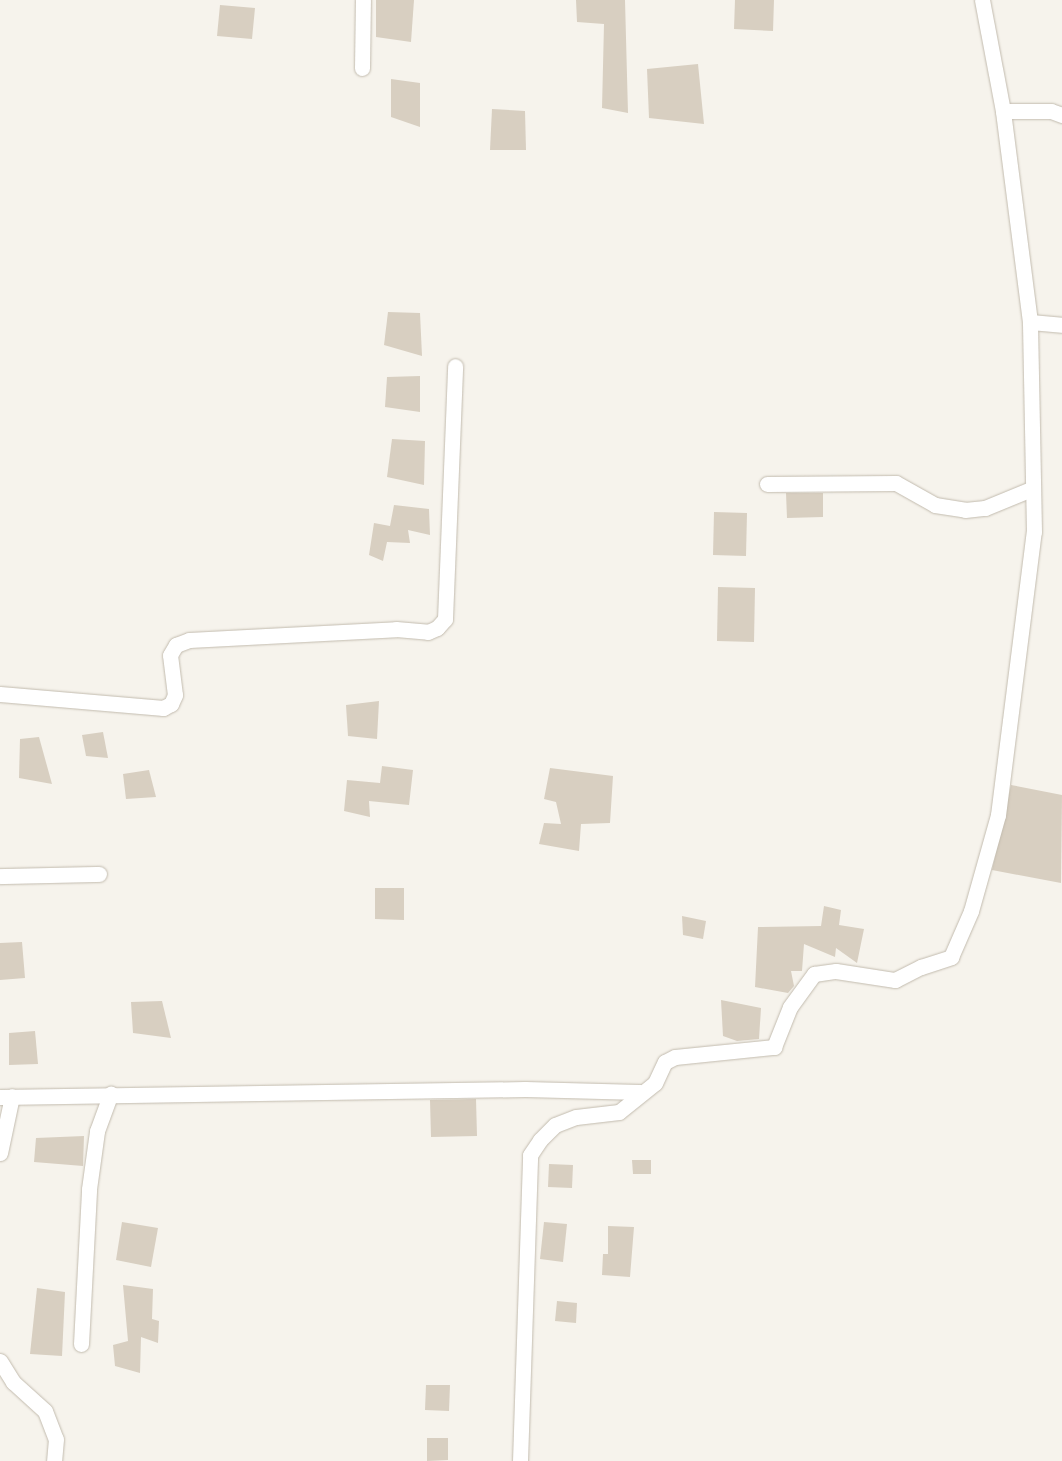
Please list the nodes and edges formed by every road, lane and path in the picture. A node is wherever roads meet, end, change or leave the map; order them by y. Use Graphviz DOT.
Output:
graph roads {
  1 [pos="363,0"];
  2 [pos="982,0"];
  3 [pos="362,68"];
  4 [pos="1004,111"];
  5 [pos="1062,115"];
  6 [pos="1030,322"];
  7 [pos="1062,325"];
  8 [pos="455,366"];
  9 [pos="767,484"];
  10 [pos="1031,489"];
  11 [pos="0,694"];
  12 [pos="99,874"];
  13 [pos="0,876"];
  14 [pos="640,1092"];
  15 [pos="111,1093"];
  16 [pos="6,1097"];
  17 [pos="0,1153"];
  18 [pos="81,1344"];
  19 [pos="0,1362"];
  20 [pos="54,1461"];
  21 [pos="520,1461"];
  1 -- 3 [label="street"];
  2 -- 4 [label="street"];
  4 -- 5 [label="street"];
  4 -- 6 [label="street"];
  6 -- 7 [label="street"];
  6 -- 10 [label="street"];
  8 -- 11 [label="street"];
  9 -- 10 [label="street"];
  10 -- 14 [label="street"];
  12 -- 13 [label="street"];
  14 -- 15 [label="street"];
  14 -- 21 [label="street"];
  15 -- 16 [label="street"];
  15 -- 18 [label="street"];
  16 -- 17 [label="street"];
  19 -- 20 [label="street"];
}
